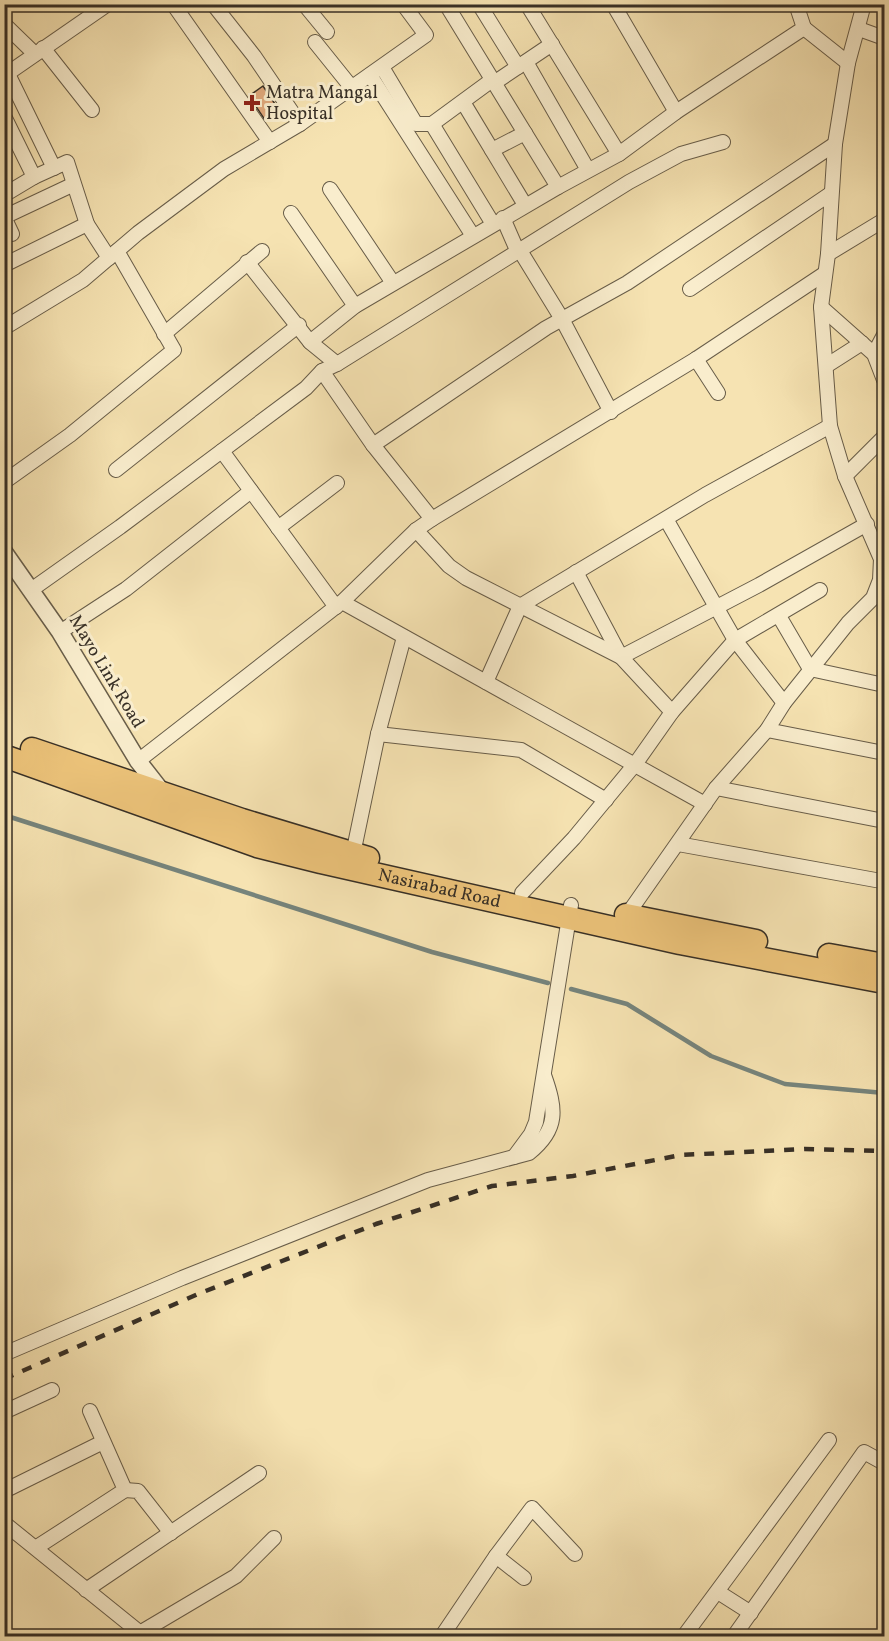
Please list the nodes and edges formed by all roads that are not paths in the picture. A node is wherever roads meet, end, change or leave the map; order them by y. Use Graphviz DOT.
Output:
graph roads {
  1 [pos="108,4"];
  2 [pos="173,4"];
  3 [pos="213,4"];
  4 [pos="304,4"];
  5 [pos="403,4"];
  6 [pos="446,4"];
  7 [pos="479,4"];
  8 [pos="527,4"];
  9 [pos="613,4"];
  10 [pos="796,4"];
  11 [pos="864,4"];
  12 [pos="4,24"];
  13 [pos="804,28"];
  14 [pos="859,29"];
  15 [pos="327,32"];
  16 [pos="885,38"];
  17 [pos="315,42"];
  18 [pos="552,44"];
  19 [pos="39,51"];
  20 [pos="848,63"];
  21 [pos="522,65"];
  22 [pos="376,71"];
  23 [pos="6,75"];
  24 [pos="493,82"];
  25 [pos="352,88"];
  26 [pos="463,102"];
  27 [pos="92,110"];
  28 [pos="676,112"];
  29 [pos="4,116"];
  30 [pos="300,124"];
  31 [pos="432,124"];
  32 [pos="525,133"];
  33 [pos="270,142"];
  34 [pos="723,142"];
  35 [pos="835,144"];
  36 [pos="492,150"];
  37 [pos="619,154"];
  38 [pos="54,168"];
  39 [pos="588,170"];
  40 [pos="34,177"];
  41 [pos="72,185"];
  42 [pos="558,187"];
  43 [pos="330,189"];
  44 [pos="4,195"];
  45 [pos="830,195"];
  46 [pos="525,206"];
  47 [pos="291,213"];
  48 [pos="4,217"];
  49 [pos="885,220"];
  50 [pos="498,221"];
  51 [pos="87,224"];
  52 [pos="12,234"];
  53 [pos="473,236"];
  54 [pos="518,250"];
  55 [pos="262,251"];
  56 [pos="828,254"];
  57 [pos="113,255"];
  58 [pos="247,262"];
  59 [pos="4,265"];
  60 [pos="824,274"];
  61 [pos="393,284"];
  62 [pos="690,289"];
  63 [pos="355,306"];
  64 [pos="821,307"];
  65 [pos="562,319"];
  66 [pos="299,325"];
  67 [pos="4,328"];
  68 [pos="164,334"];
  69 [pos="885,335"];
  70 [pos="310,342"];
  71 [pos="862,344"];
  72 [pos="873,354"];
  73 [pos="696,359"];
  74 [pos="337,364"];
  75 [pos="826,366"];
  76 [pos="322,371"];
  77 [pos="885,380"];
  78 [pos="718,393"];
  79 [pos="611,412"];
  80 [pos="830,426"];
  81 [pos="885,437"];
  82 [pos="372,445"];
  83 [pos="222,451"];
  84 [pos="116,470"];
  85 [pos="845,476"];
  86 [pos="4,482"];
  87 [pos="337,483"];
  88 [pos="251,491"];
  89 [pos="432,519"];
  90 [pos="666,519"];
  91 [pos="867,524"];
  92 [pos="278,528"];
  93 [pos="416,530"];
  94 [pos="4,552"];
  95 [pos="576,572"];
  96 [pos="31,590"];
  97 [pos="820,590"];
  98 [pos="879,599"];
  99 [pos="339,604"];
  100 [pos="520,606"];
  101 [pos="716,607"];
  102 [pos="779,616"];
  103 [pos="60,632"];
  104 [pos="404,637"];
  105 [pos="735,640"];
  106 [pos="621,657"];
  107 [pos="810,669"];
  108 [pos="486,682"];
  109 [pos="885,685"];
  110 [pos="784,703"];
  111 [pos="672,712"];
  112 [pos="768,730"];
  113 [pos="378,734"];
  114 [pos="4,741"];
  115 [pos="885,753"];
  116 [pos="4,756"];
  117 [pos="138,761"];
  118 [pos="636,764"];
  119 [pos="716,788"];
  120 [pos="606,800"];
  121 [pos="166,804"];
  122 [pos="705,804"];
  123 [pos="885,821"];
  124 [pos="678,844"];
  125 [pos="352,854"];
  126 [pos="881,881"];
  127 [pos="522,893"];
  128 [pos="570,911"];
  129 [pos="627,915"];
  130 [pos="885,965"];
  131 [pos="885,982"];
  132 [pos="4,1354"];
  133 [pos="52,1390"];
  134 [pos="4,1412"];
  135 [pos="90,1412"];
  136 [pos="829,1440"];
  137 [pos="103,1442"];
  138 [pos="885,1463"];
  139 [pos="259,1473"];
  140 [pos="124,1490"];
  141 [pos="4,1491"];
  142 [pos="4,1523"];
  143 [pos="171,1533"];
  144 [pos="274,1538"];
  145 [pos="37,1547"];
  146 [pos="576,1554"];
  147 [pos="496,1556"];
  148 [pos="524,1578"];
  149 [pos="86,1590"];
  150 [pos="718,1592"];
  151 [pos="751,1613"];
  152 [pos="141,1635"];
  153 [pos="442,1636"];
  154 [pos="684,1636"];
  155 [pos="734,1636"];
  1 -- 19 [label="street"];
  2 -- 33 [label="street"];
  3 -- 30 [label="street"];
  4 -- 15 [label="street"];
  5 -- 22 [label="street"];
  6 -- 24 [label="street"];
  7 -- 21 [label="street"];
  8 -- 18 [label="street"];
  9 -- 28 [label="street"];
  10 -- 13 [label="street"];
  11 -- 14 [label="street"];
  12 -- 19 [label="street"];
  13 -- 20 [label="street"];
  13 -- 28 [label="street"];
  14 -- 16 [label="street"];
  14 -- 20 [label="street"];
  17 -- 25 [label="street"];
  18 -- 21 [label="street"];
  18 -- 37 [label="street"];
  19 -- 23 [label="street"];
  19 -- 27 [label="street"];
  20 -- 35 [label="street"];
  21 -- 24 [label="street"];
  21 -- 39 [label="street"];
  22 -- 25 [label="street"];
  22 -- 31 [label="street"];
  22 -- 53 [label="street"];
  23 -- 38 [label="street"];
  24 -- 26 [label="street"];
  24 -- 32 [label="street"];
  25 -- 30 [label="street"];
  26 -- 31 [label="street"];
  26 -- 36 [label="street"];
  28 -- 37 [label="street"];
  29 -- 40 [label="street"];
  30 -- 33 [label="street"];
  31 -- 50 [label="street"];
  32 -- 36 [label="street"];
  32 -- 42 [label="street"];
  33 -- 57 [label="street"];
  34 -- 54 [label="street"];
  35 -- 45 [label="street"];
  35 -- 65 [label="street"];
  36 -- 46 [label="street"];
  37 -- 39 [label="street"];
  38 -- 40 [label="street"];
  38 -- 41 [label="street"];
  39 -- 42 [label="street"];
  40 -- 44 [label="street"];
  41 -- 48 [label="street"];
  41 -- 51 [label="street"];
  42 -- 46 [label="street"];
  43 -- 61 [label="street"];
  45 -- 56 [label="street"];
  45 -- 62 [label="street"];
  46 -- 50 [label="street"];
  47 -- 63 [label="street"];
  48 -- 52 [label="street"];
  49 -- 56 [label="street"];
  50 -- 53 [label="street"];
  50 -- 54 [label="street"];
  51 -- 57 [label="street"];
  51 -- 59 [label="street"];
  53 -- 61 [label="street"];
  54 -- 65 [label="street"];
  54 -- 74 [label="street"];
  55 -- 58 [label="street"];
  56 -- 60 [label="street"];
  57 -- 67 [label="street"];
  57 -- 68 [label="street"];
  58 -- 66 [label="street"];
  58 -- 68 [label="street"];
  60 -- 64 [label="street"];
  60 -- 73 [label="street"];
  61 -- 63 [label="street"];
  63 -- 70 [label="street"];
  64 -- 71 [label="street"];
  64 -- 75 [label="street"];
  65 -- 79 [label="street"];
  65 -- 82 [label="street"];
  66 -- 70 [label="street"];
  66 -- 84 [label="street"];
  68 -- 86 [label="street"];
  69 -- 72 [label="street"];
  70 -- 74 [label="street"];
  71 -- 72 [label="street"];
  71 -- 75 [label="street"];
  72 -- 77 [label="street"];
  73 -- 78 [label="street"];
  73 -- 79 [label="street"];
  74 -- 76 [label="street"];
  75 -- 80 [label="street"];
  76 -- 82 [label="street"];
  76 -- 83 [label="street"];
  79 -- 89 [label="street"];
  80 -- 85 [label="street"];
  80 -- 90 [label="street"];
  81 -- 85 [label="street"];
  82 -- 89 [label="street"];
  83 -- 88 [label="street"];
  83 -- 96 [label="street"];
  85 -- 91 [label="street"];
  87 -- 92 [label="street"];
  88 -- 92 [label="street"];
  88 -- 103 [label="street"];
  89 -- 93 [label="street"];
  90 -- 95 [label="street"];
  90 -- 101 [label="street"];
  91 -- 98 [label="street"];
  91 -- 101 [label="street"];
  92 -- 99 [label="street"];
  93 -- 99 [label="street"];
  93 -- 100 [label="street"];
  94 -- 96 [label="street, Mayo Link Road"];
  95 -- 100 [label="street"];
  95 -- 106 [label="street"];
  96 -- 103 [label="street, Mayo Link Road"];
  97 -- 102 [label="street"];
  98 -- 107 [label="street"];
  99 -- 104 [label="street"];
  99 -- 117 [label="street"];
  100 -- 106 [label="street"];
  100 -- 108 [label="street"];
  101 -- 105 [label="street"];
  101 -- 106 [label="street"];
  102 -- 105 [label="street"];
  102 -- 107 [label="street"];
  103 -- 117 [label="street, Mayo Link Road"];
  104 -- 108 [label="street"];
  104 -- 113 [label="street"];
  105 -- 110 [label="street"];
  105 -- 111 [label="street"];
  106 -- 111 [label="street"];
  107 -- 109 [label="street"];
  107 -- 110 [label="street"];
  108 -- 118 [label="street"];
  110 -- 112 [label="street"];
  111 -- 118 [label="street"];
  112 -- 115 [label="street"];
  112 -- 119 [label="street"];
  113 -- 120 [label="street"];
  113 -- 125 [label="street"];
  114 -- 121 [label="highway, Nasirabad Road"];
  116 -- 121 [label="highway, Nasirabad Road"];
  117 -- 121 [label="street, Mayo Link Road"];
  118 -- 120 [label="street"];
  118 -- 122 [label="street"];
  119 -- 122 [label="street"];
  119 -- 123 [label="street"];
  120 -- 127 [label="street"];
  121 -- 125 [label="highway, Nasirabad Road"];
  121 -- 128 [label="highway, Nasirabad Road"];
  122 -- 124 [label="street"];
  124 -- 126 [label="street"];
  124 -- 129 [label="street"];
  125 -- 127 [label="highway, Nasirabad Road"];
  127 -- 128 [label="highway, Nasirabad Road"];
  128 -- 129 [label="highway, Nasirabad Road"];
  128 -- 131 [label="highway, Nasirabad Road"];
  128 -- 132 [label="street"];
  129 -- 130 [label="highway, Nasirabad Road"];
  133 -- 134 [label="street"];
  135 -- 137 [label="street"];
  136 -- 150 [label="street"];
  137 -- 140 [label="street"];
  137 -- 141 [label="street"];
  138 -- 151 [label="street"];
  139 -- 143 [label="street"];
  140 -- 143 [label="street"];
  140 -- 145 [label="street"];
  142 -- 145 [label="street"];
  143 -- 149 [label="street"];
  144 -- 152 [label="street"];
  145 -- 149 [label="street"];
  146 -- 147 [label="street"];
  147 -- 148 [label="street"];
  147 -- 153 [label="street"];
  149 -- 152 [label="street"];
  150 -- 151 [label="street"];
  150 -- 154 [label="street"];
  151 -- 155 [label="street"];
}
